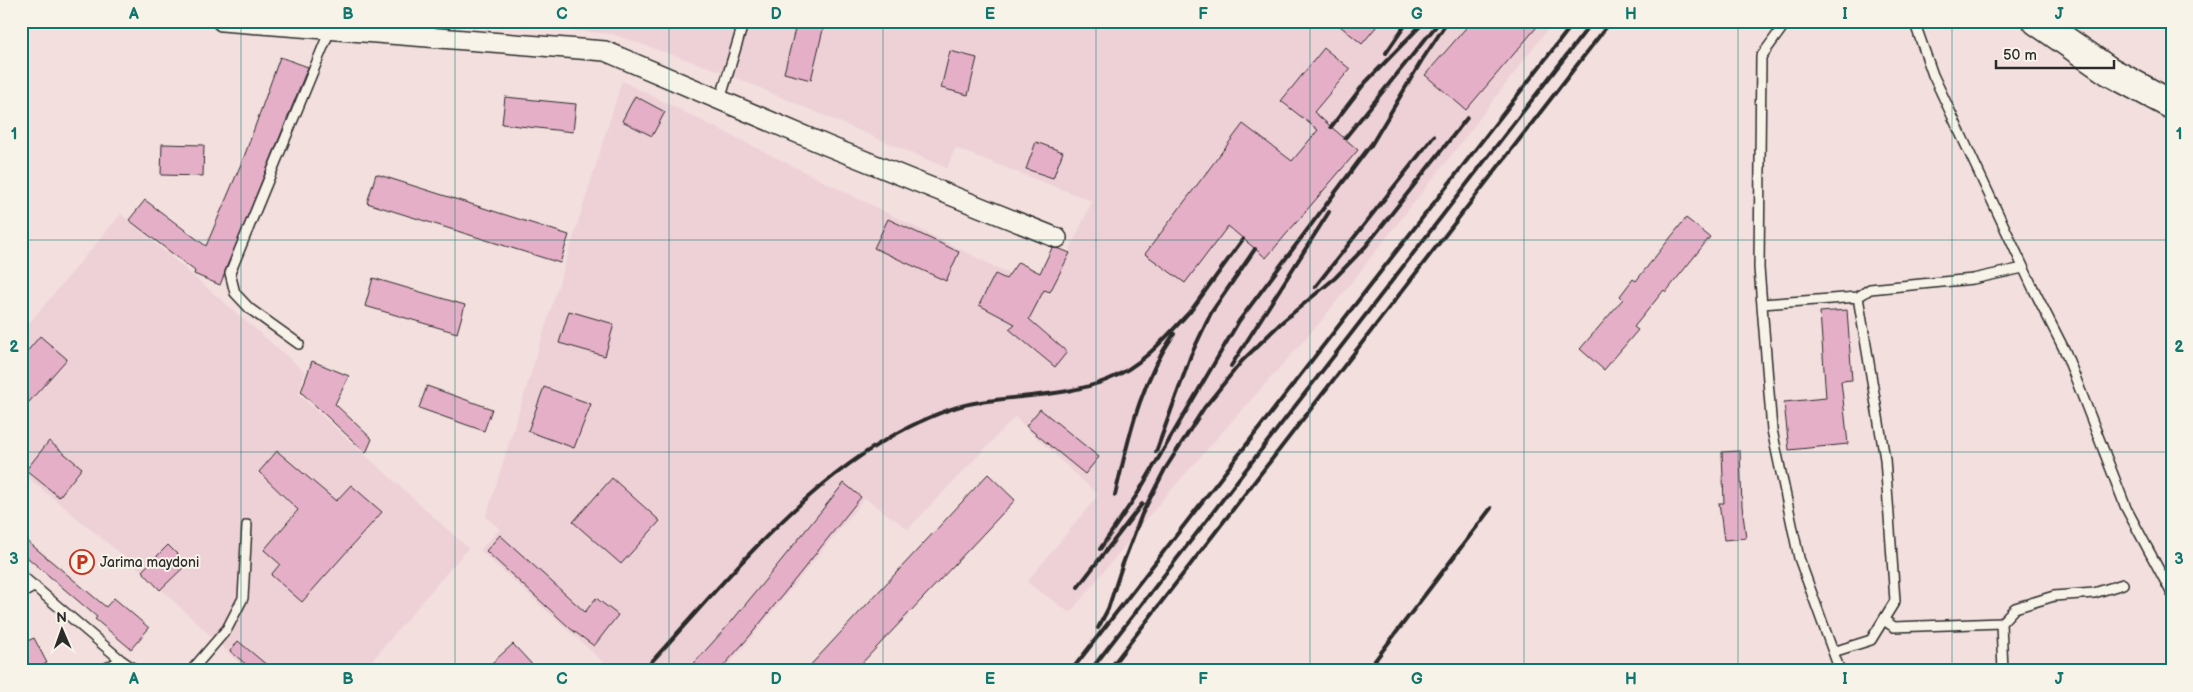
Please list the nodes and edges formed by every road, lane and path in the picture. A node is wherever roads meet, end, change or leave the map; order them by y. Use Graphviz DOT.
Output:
graph roads {
  1 [pos="222,21"];
  2 [pos="744,21"];
  3 [pos="1787,21"];
  4 [pos="1914,21"];
  5 [pos="2037,21"];
  6 [pos="2059,21"];
  7 [pos="330,30"];
  8 [pos="2172,90"];
  9 [pos="720,100"];
  10 [pos="2172,105"];
  11 [pos="1057,238"];
  12 [pos="2024,268"];
  13 [pos="1858,297"];
  14 [pos="1762,304"];
  15 [pos="299,344"];
  16 [pos="247,525"];
  17 [pos="21,575"];
  18 [pos="2123,584"];
  19 [pos="35,586"];
  20 [pos="21,594"];
  21 [pos="2172,594"];
  22 [pos="1884,620"];
  23 [pos="2001,623"];
  24 [pos="1833,652"];
  25 [pos="121,660"];
  26 [pos="101,671"];
  27 [pos="137,671"];
  28 [pos="191,671"];
  29 [pos="1840,671"];
  30 [pos="2003,671"];
  1 -- 7 [label="street"];
  2 -- 9 [label="lane"];
  3 -- 14 [label="lane"];
  4 -- 12 [label="lane"];
  5 -- 10 [label="highway"];
  6 -- 8 [label="highway"];
  7 -- 9 [label="street"];
  7 -- 15 [label="lane"];
  9 -- 11 [label="street"];
  12 -- 13 [label="lane"];
  12 -- 21 [label="lane"];
  13 -- 14 [label="lane"];
  13 -- 22 [label="lane"];
  14 -- 24 [label="lane"];
  16 -- 28 [label="lane"];
  17 -- 19 [label="lane"];
  18 -- 23 [label="lane"];
  19 -- 20 [label="lane"];
  19 -- 25 [label="lane"];
  22 -- 23 [label="lane"];
  22 -- 24 [label="lane"];
  23 -- 30 [label="lane"];
  24 -- 29 [label="lane"];
  25 -- 26 [label="lane"];
  25 -- 27 [label="lane"];
}
